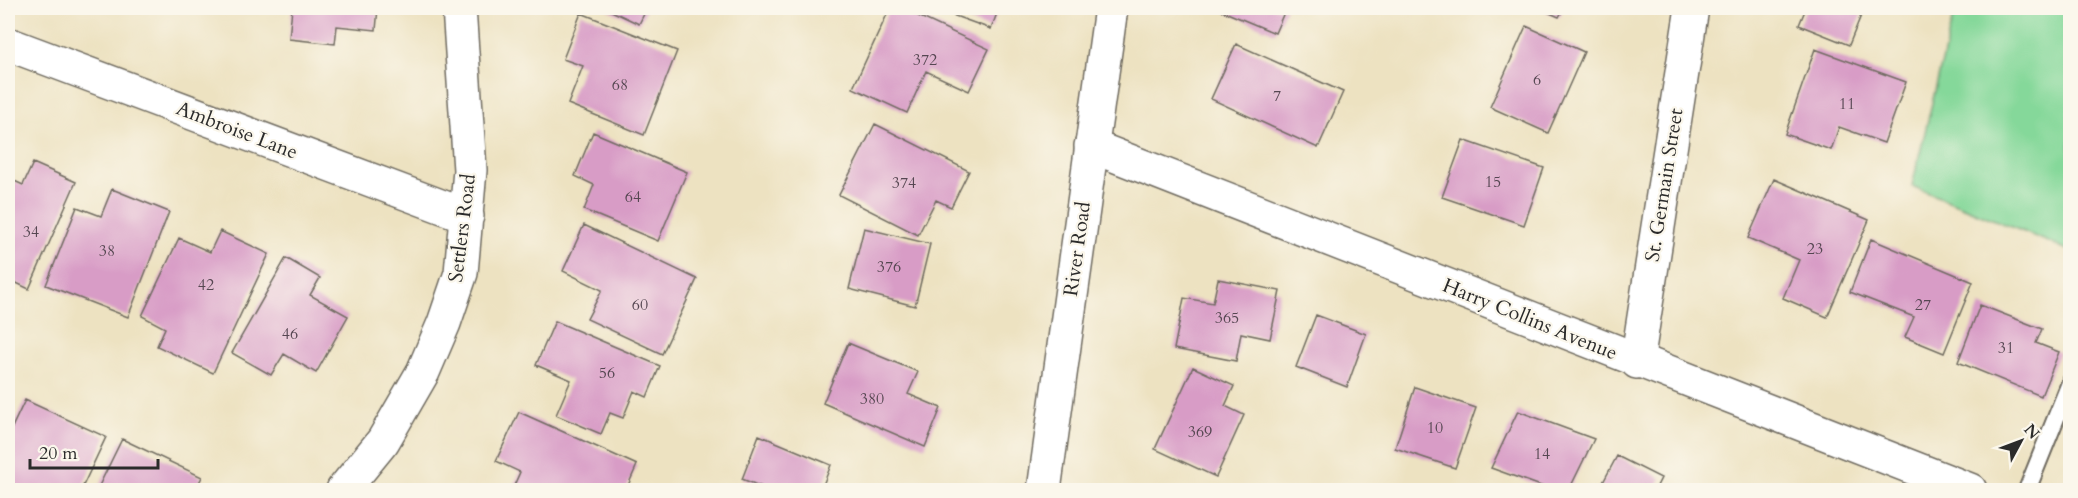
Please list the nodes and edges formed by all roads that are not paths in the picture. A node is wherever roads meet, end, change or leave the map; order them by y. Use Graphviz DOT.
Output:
graph roads {
  1 [pos="459,8"];
  2 [pos="1111,8"];
  3 [pos="1692,8"];
  4 [pos="8,44"];
  5 [pos="1091,146"];
  6 [pos="467,216"];
  7 [pos="1637,362"];
  8 [pos="2070,383"];
  9 [pos="343,490"];
  10 [pos="1044,490"];
  11 [pos="1970,490"];
  12 [pos="2027,490"];
  1 -- 6 [label="street, Settlers Road"];
  2 -- 5 [label="street, River Road"];
  3 -- 7 [label="street, St. Germain Street"];
  4 -- 6 [label="street, Ambroise Lane"];
  5 -- 7 [label="street, Harry Collins Avenue"];
  5 -- 10 [label="street, River Road"];
  6 -- 9 [label="street, Settlers Road"];
  7 -- 11 [label="street, Harry Collins Avenue"];
  8 -- 12 [label="lane"];
}
